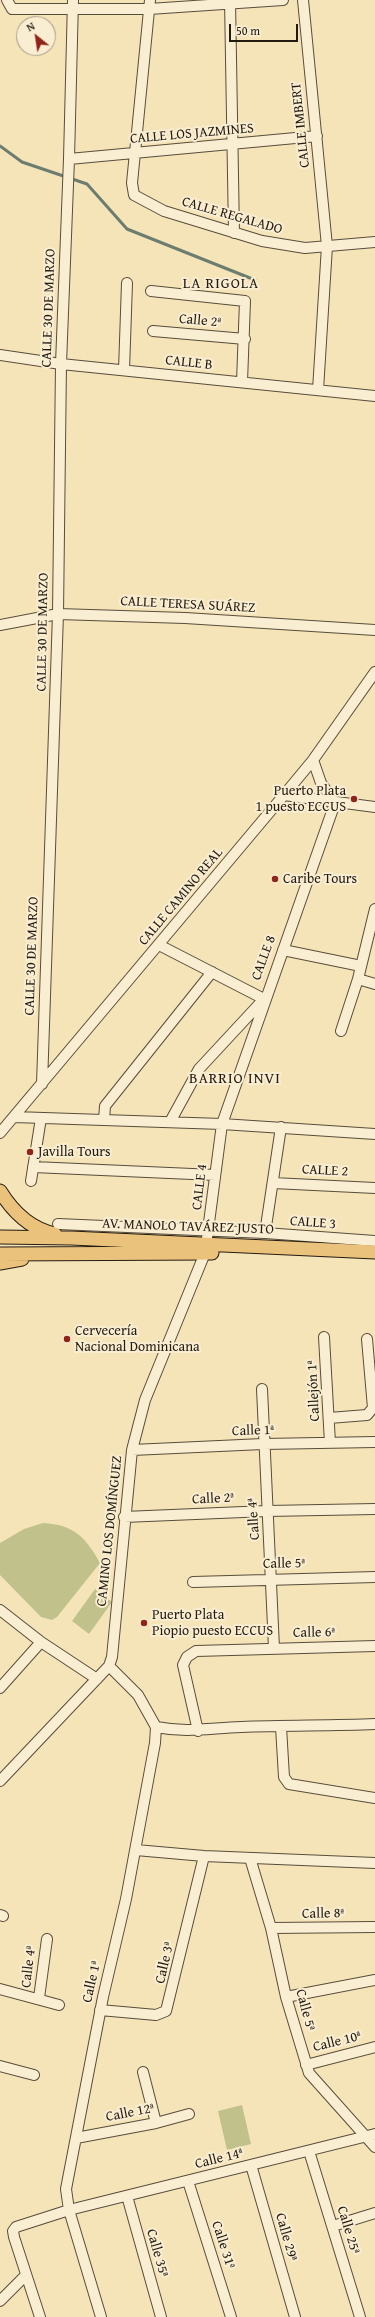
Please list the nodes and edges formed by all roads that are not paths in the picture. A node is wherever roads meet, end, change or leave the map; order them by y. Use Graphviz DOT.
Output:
graph roads {
  1 [pos="284,0"];
  2 [pos="302,0"];
  3 [pos="230,2"];
  4 [pos="9,4"];
  5 [pos="73,4"];
  6 [pos="150,4"];
  7 [pos="317,136"];
  8 [pos="234,145"];
  9 [pos="136,153"];
  10 [pos="69,162"];
  11 [pos="234,233"];
  12 [pos="375,242"];
  13 [pos="327,246"];
  14 [pos="127,283"];
  15 [pos="151,291"];
  16 [pos="153,331"];
  17 [pos="245,339"];
  18 [pos="0,355"];
  19 [pos="61,364"];
  20 [pos="124,370"];
  21 [pos="242,382"];
  22 [pos="318,390"];
  23 [pos="375,396"];
  24 [pos="58,614"];
  25 [pos="0,625"];
  26 [pos="375,630"];
  27 [pos="375,672"];
  28 [pos="313,760"];
  29 [pos="284,795"];
  30 [pos="335,803"];
  31 [pos="375,807"];
  32 [pos="375,909"];
  33 [pos="160,945"];
  34 [pos="283,950"];
  35 [pos="361,966"];
  36 [pos="212,972"];
  37 [pos="358,979"];
  38 [pos="375,984"];
  39 [pos="264,999"];
  40 [pos="341,1031"];
  41 [pos="42,1084"];
  42 [pos="14,1117"];
  43 [pos="41,1118"];
  44 [pos="104,1120"];
  45 [pos="170,1122"];
  46 [pos="222,1124"];
  47 [pos="281,1127"];
  48 [pos="0,1133"];
  49 [pos="375,1134"];
  50 [pos="33,1167"];
  51 [pos="215,1175"];
  52 [pos="31,1181"];
  53 [pos="273,1182"];
  54 [pos="375,1188"];
  55 [pos="0,1191"];
  56 [pos="58,1224"];
  57 [pos="265,1233"];
  58 [pos="0,1237"];
  59 [pos="71,1238"];
  60 [pos="375,1241"];
  61 [pos="206,1243"];
  62 [pos="375,1252"];
  63 [pos="45,1253"];
  64 [pos="0,1254"];
  65 [pos="375,1261"];
  66 [pos="0,1263"];
  67 [pos="324,1337"];
  68 [pos="367,1339"];
  69 [pos="262,1389"];
  70 [pos="329,1418"];
  71 [pos="375,1442"];
  72 [pos="330,1443"];
  73 [pos="263,1444"];
  74 [pos="132,1450"];
  75 [pos="375,1509"];
  76 [pos="267,1511"];
  77 [pos="124,1517"];
  78 [pos="375,1577"];
  79 [pos="272,1578"];
  80 [pos="193,1582"];
  81 [pos="0,1610"];
  82 [pos="41,1642"];
  83 [pos="375,1646"];
  84 [pos="274,1648"];
  85 [pos="109,1666"];
  86 [pos="97,1679"];
  87 [pos="0,1688"];
  88 [pos="375,1724"];
  89 [pos="156,1727"];
  90 [pos="281,1727"];
  91 [pos="198,1731"];
  92 [pos="0,1781"];
  93 [pos="375,1798"];
  94 [pos="136,1850"];
  95 [pos="204,1856"];
  96 [pos="250,1858"];
  97 [pos="375,1863"];
  98 [pos="375,1927"];
  99 [pos="271,1928"];
  100 [pos="47,1939"];
  101 [pos="375,1980"];
  102 [pos="0,1988"];
  103 [pos="286,1997"];
  104 [pos="39,1998"];
  105 [pos="59,2005"];
  106 [pos="100,2010"];
  107 [pos="375,2047"];
  108 [pos="306,2065"];
  109 [pos="0,2066"];
  110 [pos="143,2072"];
  111 [pos="34,2075"];
  112 [pos="189,2114"];
  113 [pos="156,2124"];
  114 [pos="371,2135"];
  115 [pos="76,2138"];
  116 [pos="375,2147"];
  117 [pos="309,2150"];
  118 [pos="251,2165"];
  119 [pos="188,2181"];
  120 [pos="127,2196"];
  121 [pos="69,2210"];
  122 [pos="375,2213"];
  123 [pos="333,2226"];
  124 [pos="26,2275"];
  125 [pos="0,2301"];
  126 [pos="40,2317"];
  127 [pos="101,2317"];
  128 [pos="161,2317"];
  129 [pos="231,2317"];
  130 [pos="295,2317"];
  131 [pos="360,2317"];
  1 -- 3 [label="street"];
  2 -- 7 [label="street, CALLE IMBERT"];
  3 -- 6 [label="street"];
  3 -- 8 [label="street"];
  4 -- 5 [label="street"];
  5 -- 6 [label="street"];
  5 -- 10 [label="street"];
  6 -- 9 [label="street"];
  7 -- 8 [label="street, CALLE LOS JAZMINES"];
  7 -- 13 [label="street, CALLE IMBERT"];
  8 -- 9 [label="street, CALLE LOS JAZMINES"];
  8 -- 11 [label="street"];
  9 -- 10 [label="street, CALLE LOS JAZMINES"];
  9 -- 11 [label="street, CALLE REGALADO"];
  10 -- 19 [label="street, CALLE 30 DE MARZO"];
  11 -- 13 [label="street, CALLE REGALADO"];
  12 -- 13 [label="street, CALLE REGALADO"];
  13 -- 22 [label="street, CALLE IMBERT"];
  14 -- 20 [label="street"];
  15 -- 17 [label="street"];
  16 -- 17 [label="street, Calle 2ª"];
  17 -- 21 [label="street"];
  18 -- 19 [label="street, CALLE B"];
  19 -- 20 [label="street, CALLE B"];
  19 -- 24 [label="street, CALLE 30 DE MARZO"];
  20 -- 21 [label="street, CALLE B"];
  21 -- 22 [label="street, CALLE B"];
  22 -- 23 [label="street, CALLE B"];
  24 -- 25 [label="street, CALLE TERESA SUÁREZ"];
  24 -- 26 [label="street, CALLE TERESA SUÁREZ"];
  24 -- 41 [label="street, CALLE 30 DE MARZO"];
  27 -- 28 [label="street, CALLE CAMINO REAL"];
  28 -- 29 [label="street, CALLE CAMINO REAL"];
  28 -- 30 [label="street"];
  29 -- 30 [label="street"];
  29 -- 33 [label="street, CALLE CAMINO REAL"];
  30 -- 31 [label="street"];
  30 -- 34 [label="street, CALLE 8"];
  32 -- 35 [label="street"];
  33 -- 36 [label="street"];
  33 -- 41 [label="street, CALLE CAMINO REAL"];
  34 -- 35 [label="street"];
  34 -- 39 [label="street, CALLE 8"];
  35 -- 37 [label="street"];
  36 -- 39 [label="street"];
  36 -- 44 [label="street"];
  37 -- 38 [label="street"];
  37 -- 40 [label="street"];
  39 -- 45 [label="street"];
  39 -- 46 [label="street, CALLE 8"];
  41 -- 42 [label="street, CALLE CAMINO REAL"];
  42 -- 43 [label="street"];
  42 -- 48 [label="street, CALLE CAMINO REAL"];
  43 -- 44 [label="street"];
  43 -- 50 [label="street"];
  44 -- 45 [label="street"];
  45 -- 46 [label="street"];
  46 -- 47 [label="street"];
  46 -- 51 [label="street, CALLE 4"];
  47 -- 49 [label="street"];
  47 -- 53 [label="street"];
  50 -- 51 [label="street"];
  50 -- 52 [label="street"];
  51 -- 61 [label="street, CALLE 4"];
  53 -- 54 [label="street, CALLE 2"];
  53 -- 57 [label="street"];
  55 -- 59 [label="main road"];
  56 -- 61 [label="street, CALLE 3"];
  57 -- 60 [label="street, CALLE 3"];
  57 -- 61 [label="street, CALLE 3"];
  58 -- 59 [label="main road, AV. MANOLO TAVÁREZ JUSTO"];
  59 -- 61 [label="main road, AV. MANOLO TAVÁREZ JUSTO"];
  61 -- 62 [label="main road, AV. MANOLO TAVÁREZ JUSTO"];
  61 -- 63 [label="main road, AV. MANOLO TAVÁREZ JUSTO"];
  61 -- 65 [label="main road, AV. MANOLO TAVÁREZ JUSTO"];
  61 -- 74 [label="street, CAMINO LOS DOMÍNGUEZ"];
  63 -- 64 [label="main road, AV. MANOLO TAVÁREZ JUSTO"];
  63 -- 66 [label="main road"];
  67 -- 70 [label="street, Callejón 1ª"];
  68 -- 70 [label="street"];
  69 -- 73 [label="street, Calle 4ª"];
  70 -- 72 [label="street, Callejón 1ª"];
  71 -- 72 [label="street, Calle 1ª"];
  72 -- 73 [label="street, Calle 1ª"];
  73 -- 74 [label="street, Calle 1ª"];
  73 -- 76 [label="street, Calle 4ª"];
  74 -- 77 [label="street, CAMINO LOS DOMÍNGUEZ"];
  75 -- 76 [label="street, Calle 2ª"];
  76 -- 77 [label="street, Calle 2ª"];
  76 -- 79 [label="street, Calle 4ª"];
  77 -- 85 [label="street, CAMINO LOS DOMÍNGUEZ"];
  78 -- 79 [label="street, Calle 5ª"];
  79 -- 80 [label="street, Calle 5ª"];
  79 -- 84 [label="street, Calle 4ª"];
  81 -- 82 [label="street"];
  82 -- 86 [label="street"];
  82 -- 87 [label="street"];
  83 -- 84 [label="street, Calle 6ª"];
  84 -- 91 [label="street, Calle 6ª"];
  85 -- 86 [label="street"];
  85 -- 89 [label="street"];
  86 -- 92 [label="street"];
  88 -- 90 [label="street"];
  89 -- 91 [label="street"];
  89 -- 94 [label="street, Calle 1ª"];
  90 -- 91 [label="street"];
  90 -- 93 [label="street"];
  94 -- 95 [label="street"];
  94 -- 106 [label="street, Calle 1ª"];
  95 -- 96 [label="street"];
  95 -- 106 [label="street, Calle 3ª"];
  96 -- 97 [label="street"];
  96 -- 99 [label="street, Calle 5ª"];
  98 -- 99 [label="street, Calle 8ª"];
  99 -- 103 [label="street, Calle 5ª"];
  100 -- 104 [label="street, Calle 4ª"];
  101 -- 103 [label="street"];
  102 -- 104 [label="street"];
  103 -- 108 [label="street, Calle 5ª"];
  104 -- 105 [label="street"];
  106 -- 115 [label="street, Calle 1ª"];
  107 -- 108 [label="street, Calle 10ª"];
  108 -- 114 [label="street, Calle 5ª"];
  109 -- 111 [label="street"];
  110 -- 113 [label="street"];
  112 -- 113 [label="street, Calle 12ª"];
  113 -- 115 [label="street, Calle 12ª"];
  114 -- 116 [label="street, Calle 5ª"];
  114 -- 117 [label="street, Calle 14ª"];
  115 -- 121 [label="street, Calle 1ª"];
  117 -- 118 [label="street, Calle 14ª"];
  117 -- 123 [label="street, Calle 25ª"];
  118 -- 119 [label="street, Calle 14ª"];
  118 -- 130 [label="street, Calle 29ª"];
  119 -- 120 [label="street, Calle 14ª"];
  119 -- 129 [label="street, Calle 31ª"];
  120 -- 121 [label="street, Calle 14ª"];
  120 -- 128 [label="street, Calle 35ª"];
  121 -- 124 [label="street, Calle 14ª"];
  121 -- 127 [label="street, Calle 1ª"];
  122 -- 123 [label="street"];
  123 -- 131 [label="street, Calle 25ª"];
  124 -- 125 [label="street"];
  124 -- 126 [label="street"];
}
